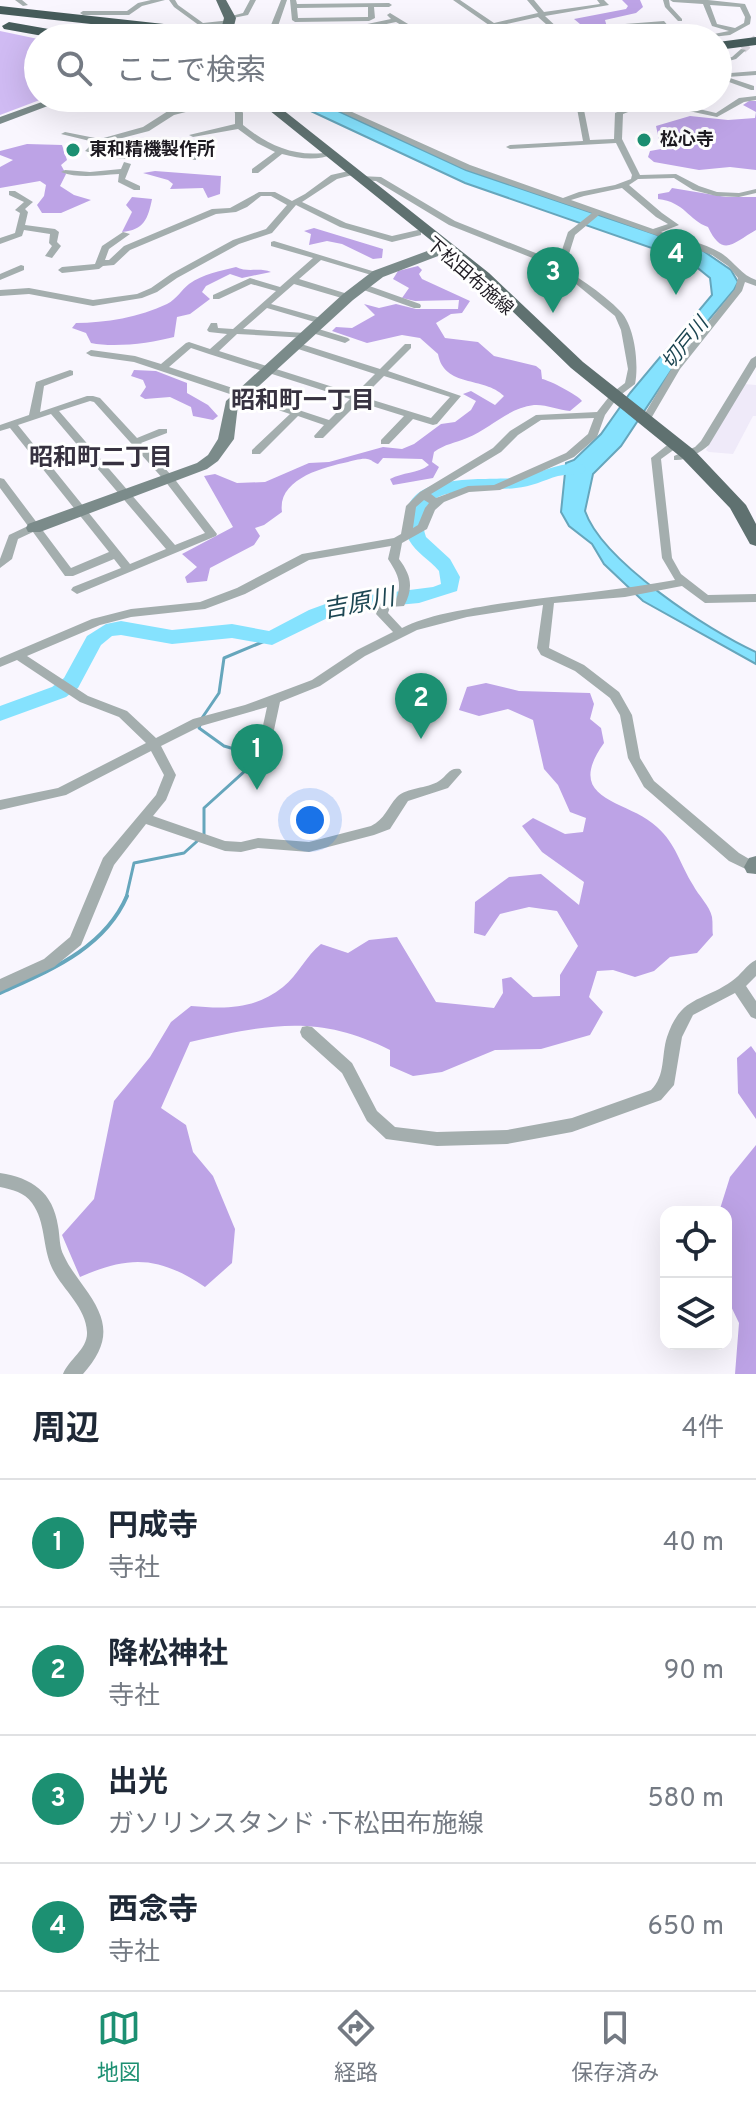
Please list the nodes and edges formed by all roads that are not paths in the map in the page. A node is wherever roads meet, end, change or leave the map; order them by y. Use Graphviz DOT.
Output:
graph roads {
  1 [pos="162,0"];
  2 [pos="172,0"];
  3 [pos="221,0"];
  4 [pos="253,0"];
  5 [pos="284,0"];
  6 [pos="456,0"];
  7 [pos="530,0"];
  8 [pos="600,0"];
  9 [pos="666,0"];
  10 [pos="673,0"];
  11 [pos="705,1"];
  12 [pos="294,3"];
  13 [pos="389,3"];
  14 [pos="371,5"];
  15 [pos="0,13"];
  16 [pos="83,13"];
  17 [pos="541,15"];
  18 [pos="395,20"];
  19 [pos="680,20"];
  20 [pos="0,24"];
  21 [pos="77,24"];
  22 [pos="144,24"];
  23 [pos="201,24"];
  24 [pos="232,24"];
  25 [pos="240,24"];
  26 [pos="276,24"];
  27 [pos="376,24"];
  28 [pos="402,24"];
  29 [pos="492,24"];
  30 [pos="498,24"];
  31 [pos="550,24"];
  32 [pos="714,24"];
  33 [pos="24,28"];
  34 [pos="732,29"];
  35 [pos="735,30"];
  36 [pos="732,32"];
  37 [pos="756,73"];
  38 [pos="732,75"];
  39 [pos="732,82"];
  40 [pos="751,88"];
  41 [pos="756,98"];
  42 [pos="732,104"];
  43 [pos="25,112"];
  44 [pos="176,112"];
  45 [pos="239,112"];
  46 [pos="268,112"];
  47 [pos="276,112"];
  48 [pos="346,112"];
  49 [pos="581,112"];
  50 [pos="620,112"];
  51 [pos="703,112"];
  52 [pos="724,112"];
  53 [pos="0,121"];
  54 [pos="239,126"];
  55 [pos="65,134"];
  56 [pos="193,135"];
  57 [pos="100,141"];
  58 [pos="619,141"];
  59 [pos="587,142"];
  60 [pos="510,147"];
  61 [pos="281,151"];
  62 [pos="326,155"];
  63 [pos="128,158"];
  64 [pos="193,158"];
  65 [pos="123,171"];
  66 [pos="255,171"];
  67 [pos="65,172"];
  68 [pos="353,175"];
  69 [pos="636,177"];
  70 [pos="624,185"];
  71 [pos="137,188"];
  72 [pos="756,191"];
  73 [pos="12,193"];
  74 [pos="565,200"];
  75 [pos="294,203"];
  76 [pos="597,212"];
  77 [pos="21,227"];
  78 [pos="651,232"];
  79 [pos="418,233"];
  80 [pos="126,234"];
  81 [pos="0,241"];
  82 [pos="274,244"];
  83 [pos="444,249"];
  84 [pos="49,256"];
  85 [pos="319,257"];
  86 [pos="543,259"];
  87 [pos="101,263"];
  88 [pos="21,268"];
  89 [pos="62,270"];
  90 [pos="378,274"];
  91 [pos="5,275"];
  92 [pos="742,278"];
  93 [pos="292,280"];
  94 [pos="756,283"];
  95 [pos="25,286"];
  96 [pos="361,286"];
  97 [pos="282,290"];
  98 [pos="0,293"];
  99 [pos="216,297"];
  100 [pos="348,297"];
  101 [pos="265,305"];
  102 [pos="417,306"];
  103 [pos="214,325"];
  104 [pos="234,331"];
  105 [pos="308,333"];
  106 [pos="345,340"];
  107 [pos="408,346"];
  108 [pos="212,352"];
  109 [pos="91,353"];
  110 [pos="756,359"];
  111 [pos="162,368"];
  112 [pos="268,370"];
  113 [pos="70,373"];
  114 [pos="382,373"];
  115 [pos="742,381"];
  116 [pos="756,383"];
  117 [pos="241,395"];
  118 [pos="356,398"];
  119 [pos="612,403"];
  120 [pos="53,410"];
  121 [pos="296,413"];
  122 [pos="411,415"];
  123 [pos="34,416"];
  124 [pos="643,421"];
  125 [pos="12,424"];
  126 [pos="331,424"];
  127 [pos="0,428"];
  128 [pos="163,431"];
  129 [pos="319,436"];
  130 [pos="134,442"];
  131 [pos="385,442"];
  132 [pos="677,451"];
  133 [pos="256,452"];
  134 [pos="169,479"];
  135 [pos="0,481"];
  136 [pos="126,494"];
  137 [pos="424,494"];
  138 [pos="435,503"];
  139 [pos="81,511"];
  140 [pos="34,528"];
  141 [pos="753,536"];
  142 [pos="404,538"];
  143 [pos="173,550"];
  144 [pos="115,554"];
  145 [pos="0,564"];
  146 [pos="127,568"];
  147 [pos="683,582"];
  148 [pos="77,590"];
  149 [pos="756,598"];
  150 [pos="549,600"];
  151 [pos="400,633"];
  152 [pos="20,657"];
  153 [pos="0,663"];
  154 [pos="274,700"];
  155 [pos="155,746"];
  156 [pos="276,755"];
  157 [pos="456,772"];
  158 [pos="0,805"];
  159 [pos="145,819"];
  160 [pos="755,867"];
  161 [pos="756,966"];
  162 [pos="738,985"];
  163 [pos="0,986"];
  164 [pos="756,1013"];
  165 [pos="307,1032"];
  166 [pos="0,1180"];
  167 [pos="72,1374"];
  1 -- 16 [label="street"];
  2 -- 23 [label="street"];
  3 -- 24 [label="main road"];
  4 -- 25 [label="street"];
  5 -- 26 [label="street"];
  6 -- 29 [label="street"];
  7 -- 17 [label="street"];
  8 -- 17 [label="street"];
  9 -- 19 [label="street"];
  10 -- 11 [label="street"];
  11 -- 32 [label="street"];
  11 -- 35 [label="street"];
  12 -- 14 [label="street"];
  12 -- 14 [label="street"];
  13 -- 14 [label="street"];
  13 -- 18 [label="street"];
  15 -- 21 [label="highway"];
  15 -- 22 [label="highway"];
  17 -- 30 [label="street"];
  17 -- 31 [label="street"];
  18 -- 27 [label="street"];
  18 -- 28 [label="street"];
  20 -- 33 [label="highway"];
  34 -- 35 [label="street"];
  35 -- 36 [label="street"];
  37 -- 38 [label="street"];
  39 -- 40 [label="street"];
  41 -- 42 [label="street"];
  43 -- 53 [label="street"];
  44 -- 57 [label="street"];
  45 -- 54 [label="street"];
  46 -- 62 [label="main road, 下松田布施線"];
  47 -- 62 [label="main road, 下松田布施線"];
  48 -- 74 [label="street"];
  49 -- 59 [label="street"];
  50 -- 58 [label="street"];
  51 -- 52 [label="street"];
  54 -- 56 [label="street"];
  54 -- 61 [label="street"];
  55 -- 57 [label="street"];
  57 -- 63 [label="street"];
  58 -- 59 [label="street"];
  58 -- 69 [label="street"];
  59 -- 60 [label="street"];
  61 -- 62 [label="street"];
  61 -- 66 [label="street"];
  62 -- 68 [label="main road, 下松田布施線"];
  63 -- 64 [label="street"];
  63 -- 65 [label="street"];
  65 -- 67 [label="street"];
  65 -- 71 [label="street"];
  68 -- 75 [label="street"];
  68 -- 79 [label="main road, 下松田布施線"];
  68 -- 83 [label="main road, 下松田布施線"];
  68 -- 86 [label="street"];
  69 -- 70 [label="street"];
  69 -- 72 [label="street"];
  70 -- 74 [label="street"];
  70 -- 78 [label="street"];
  73 -- 77 [label="street"];
  74 -- 76 [label="street"];
  75 -- 79 [label="street"];
  75 -- 87 [label="street"];
  75 -- 98 [label="street"];
  76 -- 78 [label="street"];
  76 -- 86 [label="street"];
  77 -- 81 [label="street"];
  77 -- 84 [label="street"];
  78 -- 92 [label="street"];
  79 -- 83 [label="main road, 下松田布施線"];
  80 -- 87 [label="street"];
  82 -- 85 [label="street"];
  83 -- 90 [label="street"];
  83 -- 119 [label="main road, 下松田布施線"];
  85 -- 90 [label="street"];
  85 -- 93 [label="street"];
  86 -- 119 [label="street"];
  87 -- 89 [label="street"];
  88 -- 91 [label="street"];
  90 -- 96 [label="street"];
  91 -- 95 [label="street"];
  92 -- 94 [label="street"];
  92 -- 124 [label="street"];
  93 -- 97 [label="street"];
  93 -- 100 [label="street"];
  96 -- 100 [label="street"];
  96 -- 102 [label="street"];
  97 -- 99 [label="street"];
  97 -- 101 [label="street"];
  100 -- 105 [label="street"];
  101 -- 104 [label="street"];
  101 -- 105 [label="street"];
  103 -- 104 [label="street"];
  104 -- 105 [label="street"];
  104 -- 108 [label="street"];
  105 -- 106 [label="street"];
  105 -- 112 [label="street"];
  105 -- 114 [label="street"];
  107 -- 114 [label="street"];
  108 -- 111 [label="street"];
  108 -- 112 [label="street"];
  109 -- 111 [label="street"];
  110 -- 115 [label="street"];
  111 -- 117 [label="street"];
  112 -- 117 [label="street"];
  112 -- 118 [label="street"];
  113 -- 123 [label="street"];
  114 -- 118 [label="street"];
  114 -- 122 [label="street"];
  115 -- 116 [label="street"];
  115 -- 132 [label="street"];
  117 -- 121 [label="street"];
  117 -- 134 [label="street"];
  118 -- 122 [label="street"];
  118 -- 126 [label="street"];
  119 -- 124 [label="main road, 下松田布施線"];
  119 -- 137 [label="street"];
  119 -- 138 [label="street"];
  120 -- 123 [label="street"];
  120 -- 130 [label="street"];
  120 -- 136 [label="street"];
  121 -- 126 [label="street"];
  121 -- 133 [label="street"];
  122 -- 131 [label="street"];
  123 -- 125 [label="street"];
  124 -- 132 [label="main road, 下松田布施線"];
  125 -- 127 [label="street"];
  125 -- 139 [label="street"];
  126 -- 129 [label="street"];
  128 -- 130 [label="street"];
  130 -- 134 [label="street"];
  132 -- 141 [label="main road, 下松田布施線"];
  132 -- 147 [label="street"];
  134 -- 136 [label="street"];
  134 -- 143 [label="street"];
  135 -- 140 [label="street"];
  136 -- 139 [label="street"];
  136 -- 143 [label="street"];
  137 -- 138 [label="street"];
  137 -- 142 [label="street"];
  138 -- 142 [label="street"];
  139 -- 140 [label="street"];
  139 -- 144 [label="street"];
  140 -- 144 [label="street"];
  140 -- 145 [label="street"];
  142 -- 151 [label="street"];
  142 -- 152 [label="street"];
  143 -- 146 [label="street"];
  144 -- 146 [label="street"];
  146 -- 148 [label="street"];
  147 -- 149 [label="street"];
  147 -- 150 [label="street"];
  150 -- 151 [label="street"];
  150 -- 160 [label="street"];
  151 -- 154 [label="street"];
  152 -- 153 [label="street"];
  152 -- 155 [label="street"];
  154 -- 155 [label="street"];
  154 -- 156 [label="street"];
  155 -- 158 [label="street"];
  155 -- 159 [label="street"];
  157 -- 159 [label="street"];
  159 -- 163 [label="street"];
  161 -- 162 [label="street"];
  162 -- 164 [label="street"];
  162 -- 165 [label="street"];
  166 -- 167 [label="street"];
}
